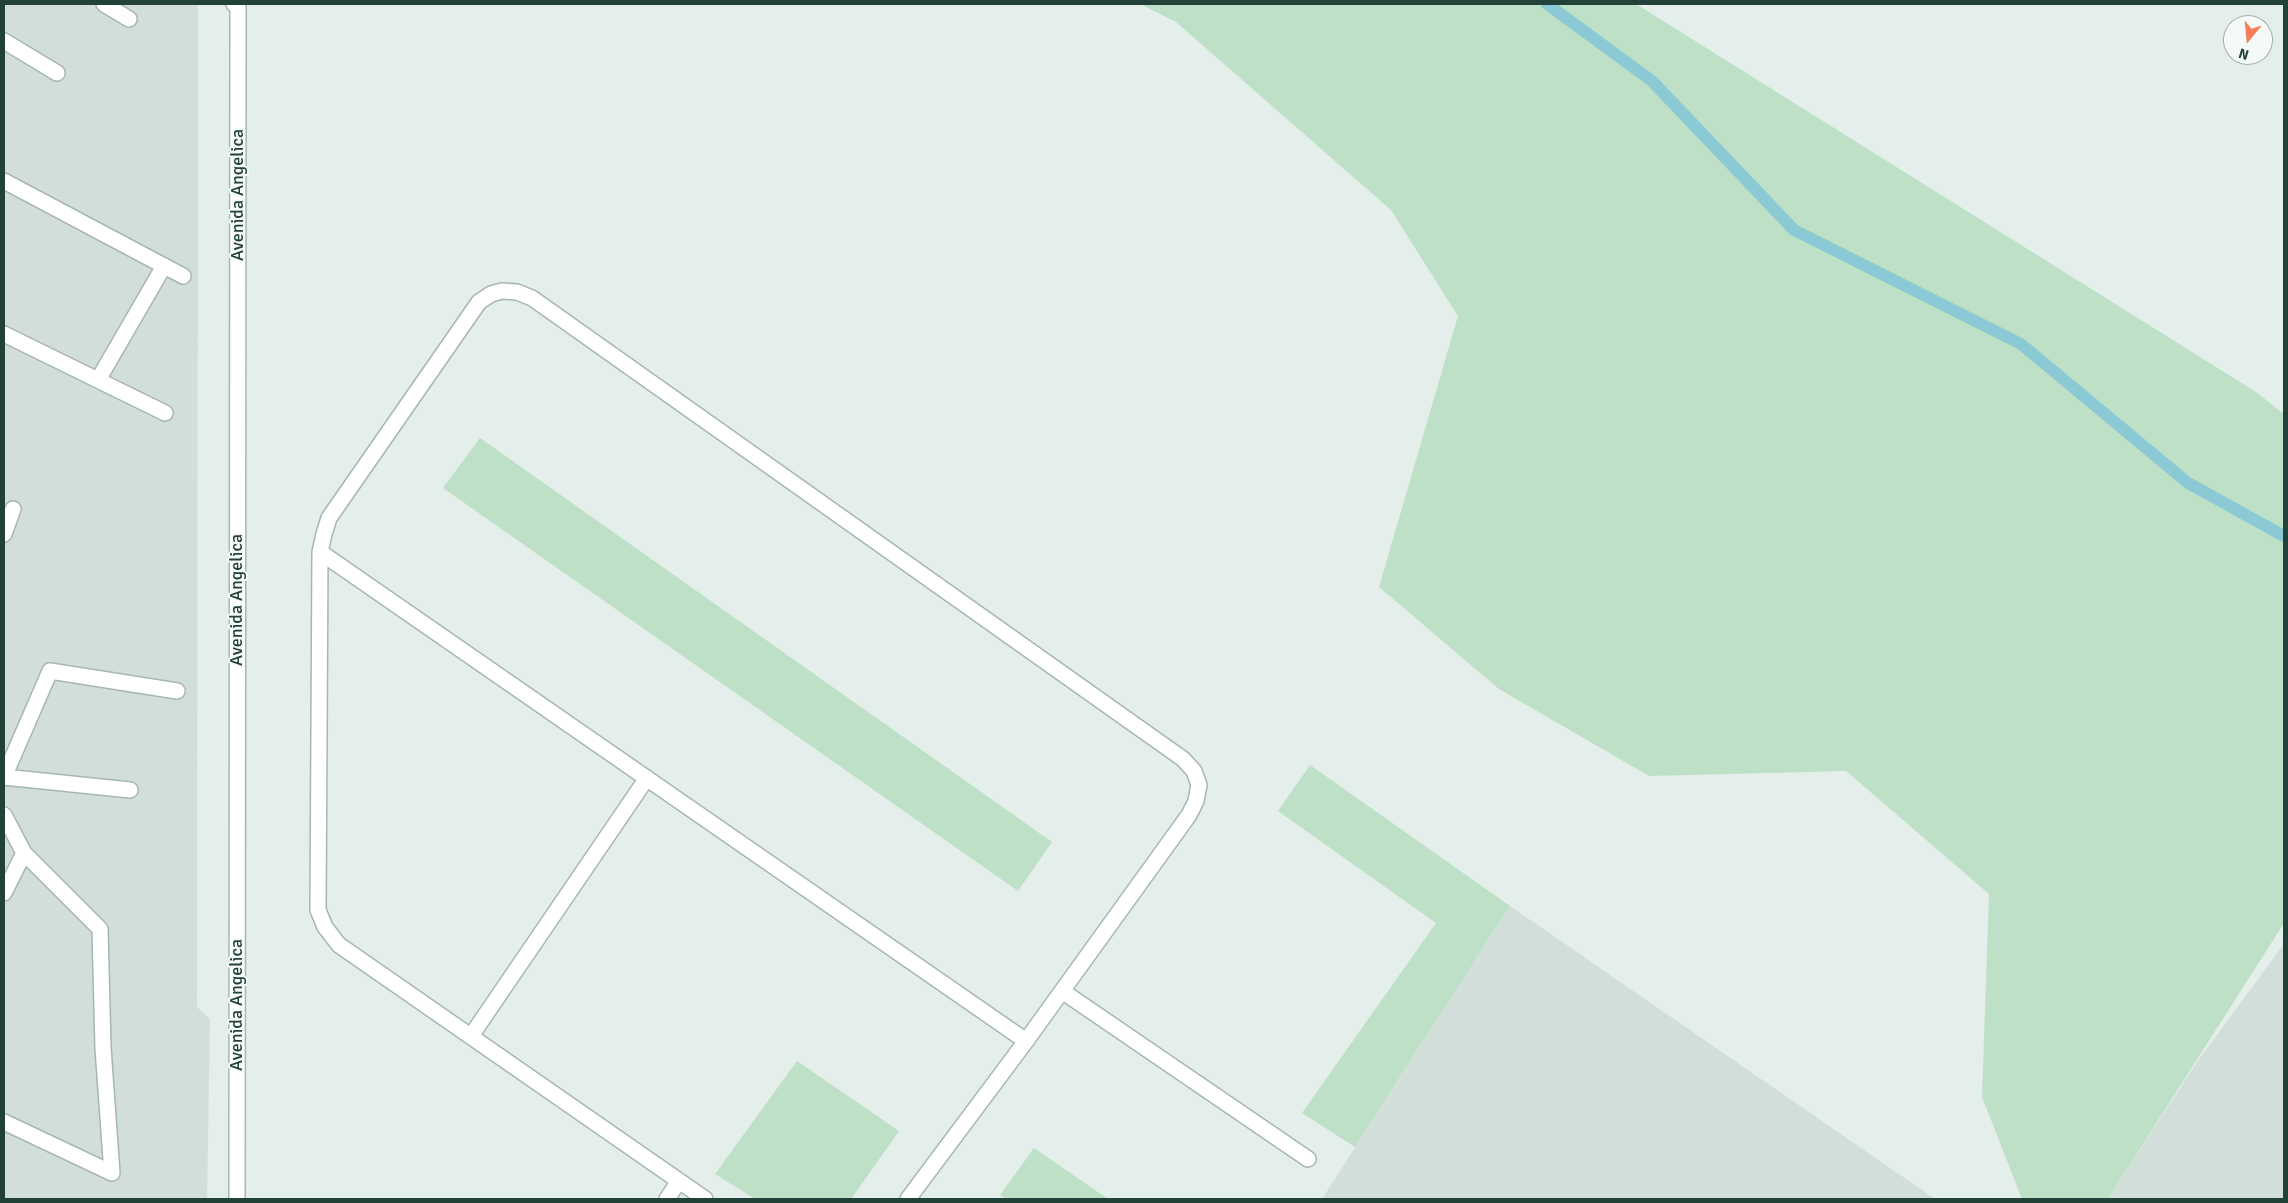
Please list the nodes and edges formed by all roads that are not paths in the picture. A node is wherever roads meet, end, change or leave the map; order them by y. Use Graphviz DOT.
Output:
graph roads {
  1 [pos="104,4"];
  2 [pos="234,4"];
  3 [pos="130,19"];
  4 [pos="4,41"];
  5 [pos="57,72"];
  6 [pos="4,181"];
  7 [pos="164,266"];
  8 [pos="183,276"];
  9 [pos="4,334"];
  10 [pos="98,380"];
  11 [pos="165,413"];
  12 [pos="13,510"];
  13 [pos="4,534"];
  14 [pos="320,552"];
  15 [pos="177,691"];
  16 [pos="4,777"];
  17 [pos="647,778"];
  18 [pos="130,790"];
  19 [pos="4,815"];
  20 [pos="24,853"];
  21 [pos="4,893"];
  22 [pos="1062,991"];
  23 [pos="471,1036"];
  24 [pos="1026,1041"];
  25 [pos="4,1122"];
  26 [pos="1308,1159"];
  27 [pos="679,1181"];
  28 [pos="237,1199"];
  29 [pos="667,1199"];
  30 [pos="705,1199"];
  31 [pos="908,1199"];
  1 -- 3 [label="street"];
  2 -- 28 [label="street, Avenida Angelica"];
  4 -- 5 [label="street"];
  6 -- 7 [label="street"];
  7 -- 8 [label="street"];
  7 -- 10 [label="street"];
  9 -- 10 [label="street"];
  10 -- 11 [label="street"];
  12 -- 13 [label="street"];
  14 -- 17 [label="street"];
  14 -- 22 [label="street"];
  14 -- 23 [label="street"];
  15 -- 16 [label="street"];
  16 -- 18 [label="street"];
  17 -- 23 [label="street"];
  17 -- 24 [label="street"];
  19 -- 20 [label="street"];
  20 -- 21 [label="street"];
  20 -- 25 [label="street"];
  22 -- 24 [label="street"];
  22 -- 26 [label="street"];
  23 -- 27 [label="street"];
  24 -- 31 [label="street"];
  27 -- 29 [label="street"];
  27 -- 30 [label="street"];
}
